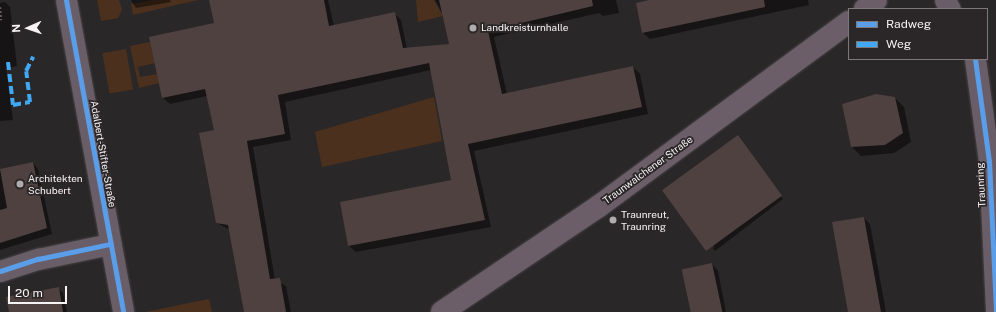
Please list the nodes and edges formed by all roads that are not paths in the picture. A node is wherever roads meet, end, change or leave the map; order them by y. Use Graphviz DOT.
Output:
graph roads {
  1 [pos="66,0"];
  2 [pos="876,0"];
  3 [pos="866,8"];
  4 [pos="848,23"];
  5 [pos="975,60"];
  6 [pos="993,160"];
  7 [pos="110,244"];
  8 [pos="0,271"];
  9 [pos="123,312"];
  10 [pos="442,312"];
  11 [pos="996,312"];
  1 -- 7 [label="street, Adalbert-Stifter-Straße"];
  2 -- 3 [label="main road"];
  4 -- 10 [label="main road, Traunwalchener Straße"];
  5 -- 6 [label="street, Traunring"];
  6 -- 11 [label="street, Traunring"];
  7 -- 8 [label="street"];
  7 -- 9 [label="street, Adalbert-Stifter-Straße"];
}
